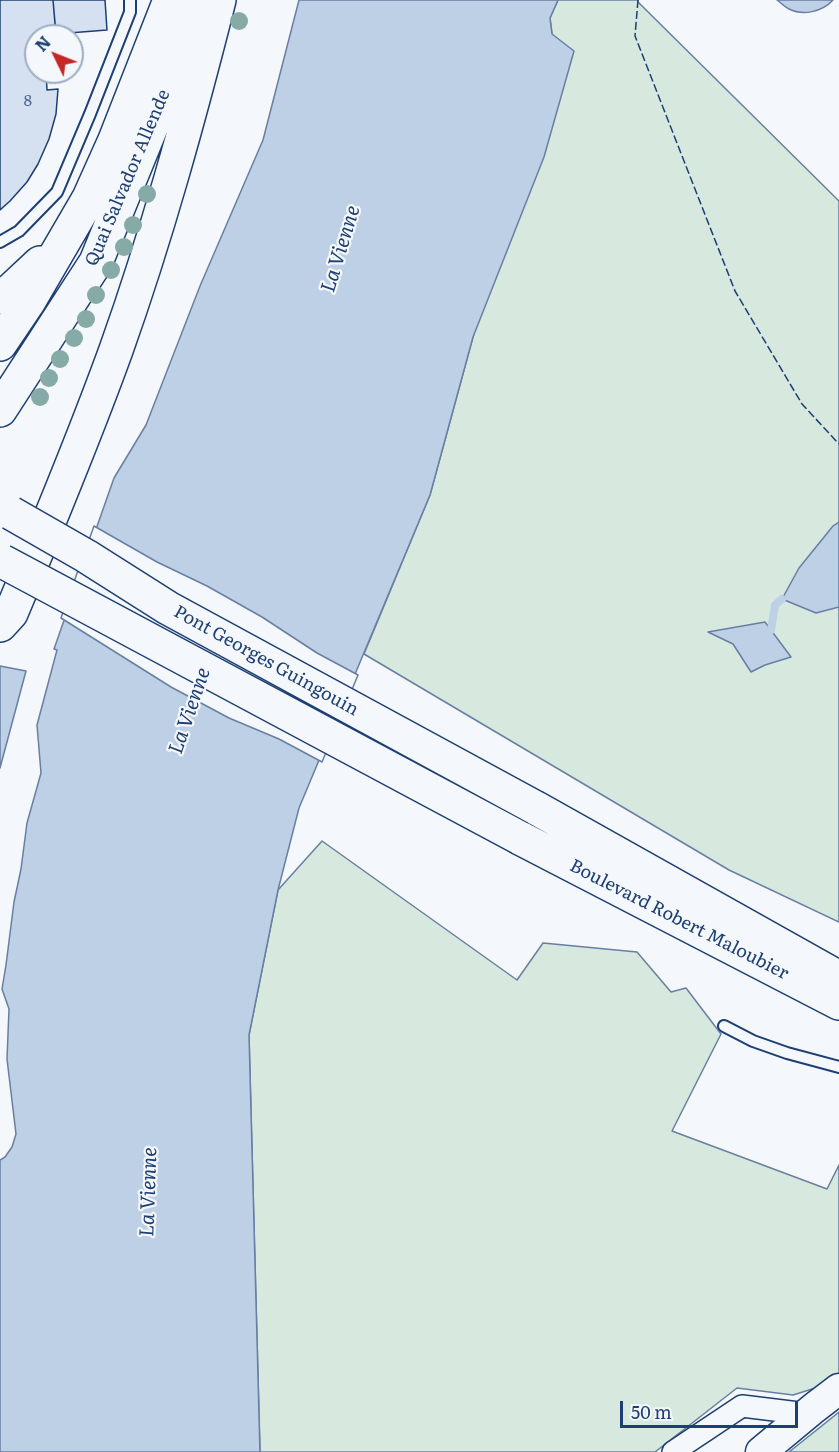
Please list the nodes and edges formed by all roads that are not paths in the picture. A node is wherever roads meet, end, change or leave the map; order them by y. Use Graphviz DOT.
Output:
graph roads {
  1 [pos="130,0"];
  2 [pos="170,0"];
  3 [pos="203,0"];
  4 [pos="219,0"];
  5 [pos="66,239"];
  6 [pos="0,242"];
  7 [pos="0,297"];
  8 [pos="0,344"];
  9 [pos="0,410"];
  10 [pos="2,540"];
  11 [pos="0,625"];
  12 [pos="536,808"];
  13 [pos="520,838"];
  14 [pos="839,978"];
  15 [pos="839,1003"];
  16 [pos="724,1026"];
  17 [pos="839,1067"];
  18 [pos="839,1389"];
  19 [pos="807,1414"];
  20 [pos="673,1452"];
  21 [pos="761,1452"];
  1 -- 6 [label="lane"];
  2 -- 5 [label="main road, Quai Salvador Allende"];
  3 -- 9 [label="main road, Quai Salvador Allende"];
  4 -- 11 [label="main road"];
  5 -- 7 [label="main road"];
  5 -- 8 [label="main road, Quai Salvador Allende"];
  10 -- 12 [label="main road, Pont Georges Guingouin, bridge"];
  10 -- 13 [label="main road, Pont Georges Guingouin, bridge"];
  12 -- 14 [label="main road, Boulevard Robert Maloubier"];
  13 -- 15 [label="main road, Boulevard Robert Maloubier"];
  16 -- 17 [label="lane"];
  18 -- 19 [label="main road"];
  19 -- 20 [label="street"];
  19 -- 21 [label="main road"];
}
